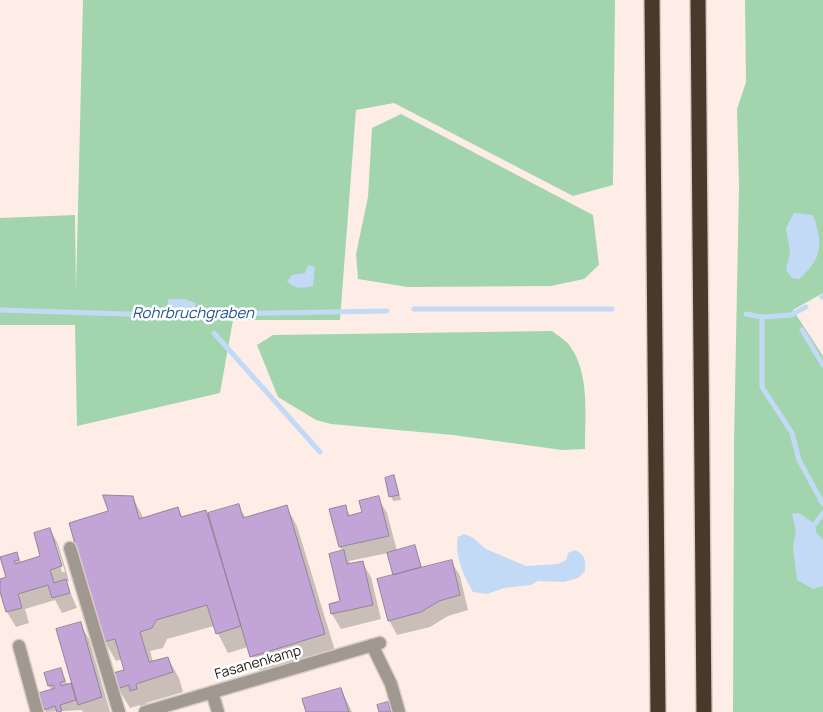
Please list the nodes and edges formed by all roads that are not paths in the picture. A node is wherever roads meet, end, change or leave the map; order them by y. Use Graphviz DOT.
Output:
graph roads {
  1 [pos="652,0"];
  2 [pos="698,0"];
  3 [pos="70,548"];
  4 [pos="19,646"];
  5 [pos="212,692"];
  6 [pos="37,712"];
  7 [pos="119,712"];
  8 [pos="145,712"];
  9 [pos="218,712"];
  10 [pos="399,712"];
  11 [pos="658,712"];
  12 [pos="704,712"];
  1 -- 11 [label="highway"];
  2 -- 12 [label="highway"];
  3 -- 7 [label="street"];
  4 -- 6 [label="street"];
  5 -- 8 [label="street, Fasanenkamp"];
  5 -- 9 [label="street"];
  5 -- 10 [label="street, Fasanenkamp"];
}
